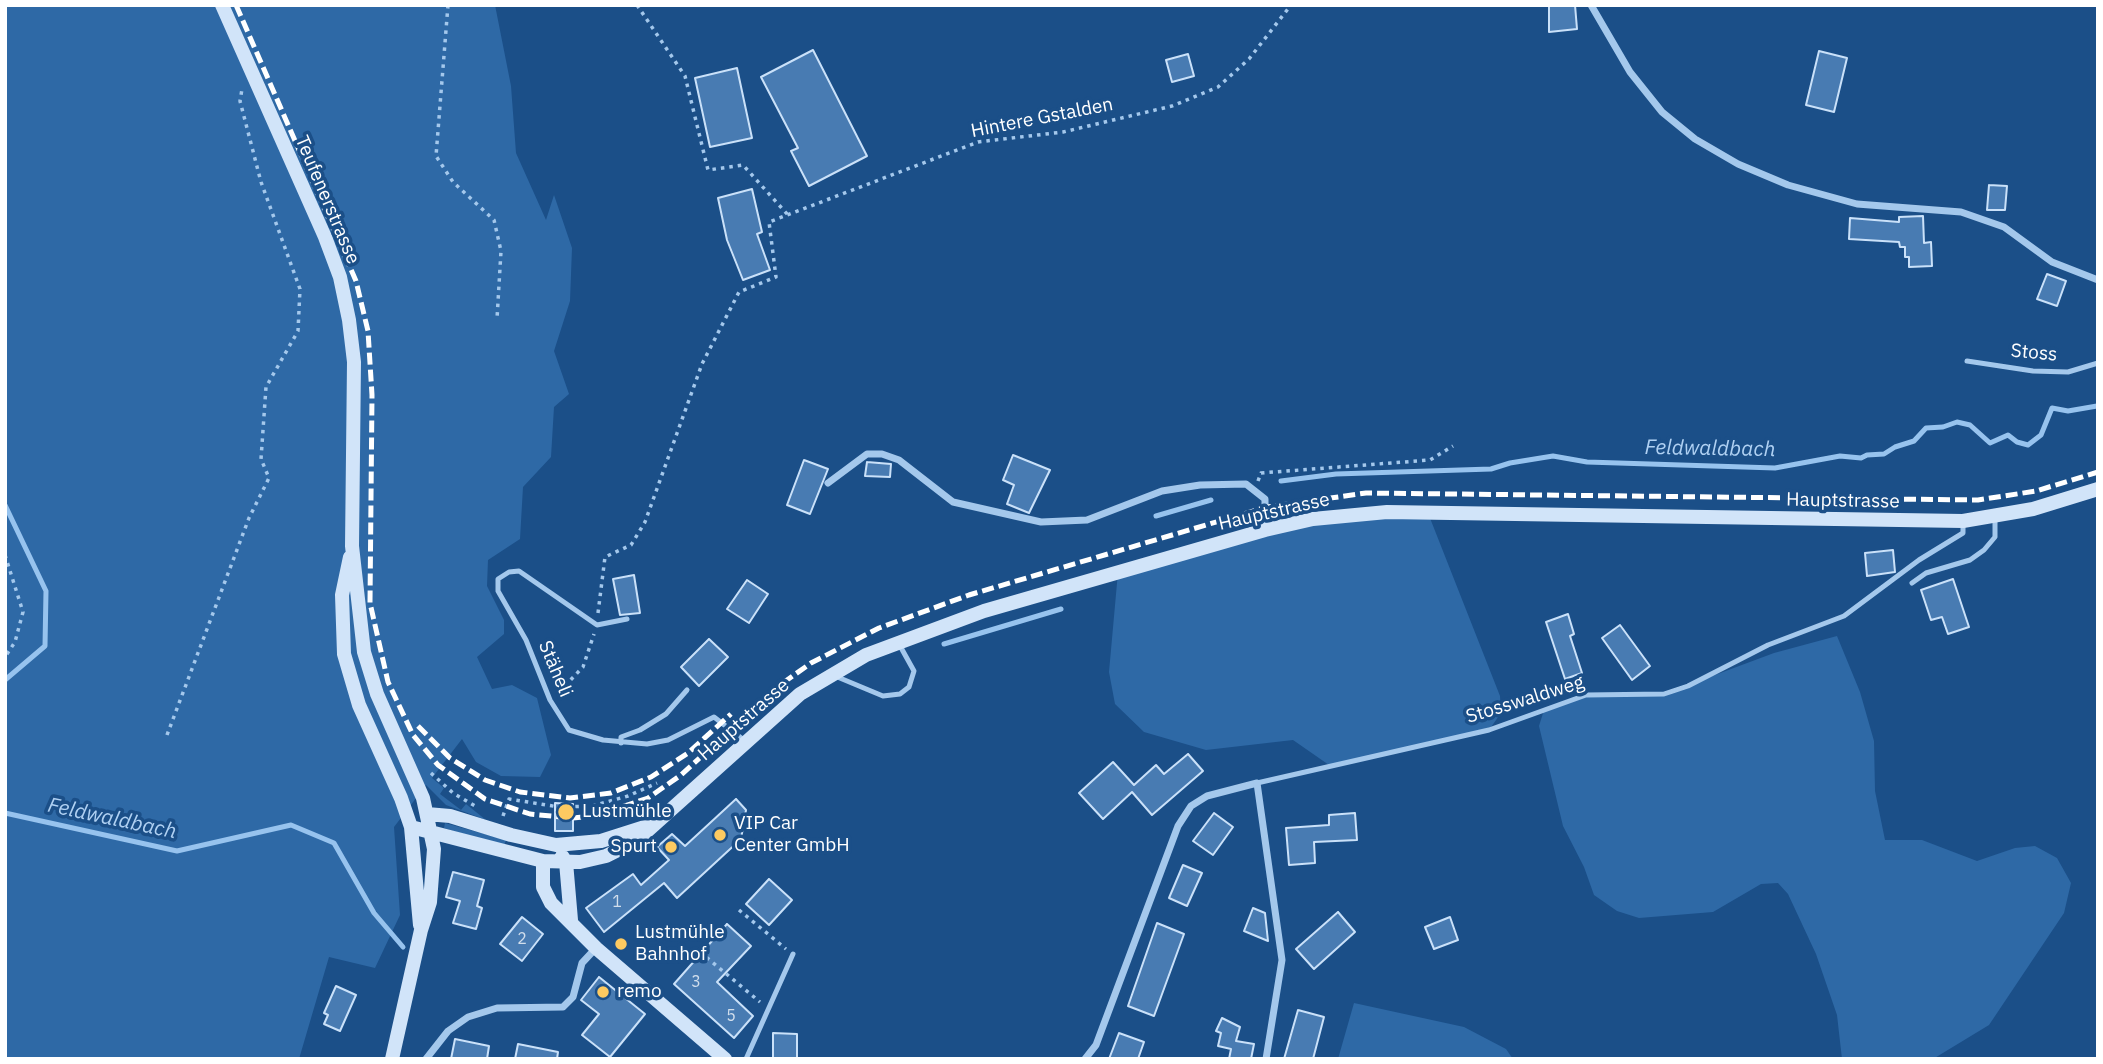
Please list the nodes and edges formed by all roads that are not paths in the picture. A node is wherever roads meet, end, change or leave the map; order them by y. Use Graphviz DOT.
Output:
graph roads {
  1 [pos="222,5"];
  2 [pos="1591,5"];
  3 [pos="2098,281"];
  4 [pos="1967,361"];
  5 [pos="2098,363"];
  6 [pos="828,482"];
  7 [pos="2098,489"];
  8 [pos="1995,518"];
  9 [pos="1963,521"];
  10 [pos="1265,530"];
  11 [pos="352,546"];
  12 [pos="1912,583"];
  13 [pos="627,619"];
  14 [pos="898,642"];
  15 [pos="832,674"];
  16 [pos="687,690"];
  17 [pos="745,741"];
  18 [pos="621,743"];
  19 [pos="1256,783"];
  20 [pos="428,814"];
  21 [pos="652,824"];
  22 [pos="411,827"];
  23 [pos="432,834"];
  24 [pos="556,845"];
  25 [pos="543,861"];
  26 [pos="566,862"];
  27 [pos="571,919"];
  28 [pos="421,930"];
  29 [pos="596,948"];
  30 [pos="793,954"];
  31 [pos="392,1059"];
  32 [pos="426,1059"];
  33 [pos="725,1059"];
  34 [pos="746,1059"];
  35 [pos="1085,1059"];
  36 [pos="1266,1059"];
  1 -- 11 [label="street, Teufenerstrasse"];
  2 -- 3 [label="street"];
  4 -- 5 [label="lane, Stoss"];
  6 -- 10 [label="street"];
  7 -- 8 [label="street, Hauptstrasse"];
  8 -- 9 [label="street, Hauptstrasse"];
  8 -- 12 [label="lane"];
  9 -- 10 [label="street, Hauptstrasse"];
  9 -- 19 [label="lane, Stosswaldweg"];
  10 -- 14 [label="street, Hauptstrasse"];
  11 -- 20 [label="street, Teufenerstrasse"];
  11 -- 22 [label="street, Teufenerstrasse"];
  13 -- 18 [label="lane, Stäheli"];
  14 -- 15 [label="street, Hauptstrasse"];
  14 -- 15 [label="lane"];
  15 -- 17 [label="street, Hauptstrasse"];
  16 -- 18 [label="lane"];
  17 -- 18 [label="lane, Stäheli"];
  17 -- 21 [label="street, Hauptstrasse"];
  19 -- 35 [label="street, Stosswaldweg"];
  19 -- 36 [label="street"];
  20 -- 22 [label="street"];
  20 -- 23 [label="street, Teufenerstrasse"];
  20 -- 24 [label="street"];
  21 -- 24 [label="street"];
  21 -- 26 [label="street, Hauptstrasse"];
  22 -- 23 [label="street"];
  22 -- 28 [label="street, Teufenerstrasse"];
  23 -- 25 [label="street"];
  23 -- 28 [label="street, Teufenerstrasse"];
  24 -- 25 [label="street"];
  24 -- 26 [label="street"];
  25 -- 26 [label="street, Hauptstrasse"];
  25 -- 27 [label="street"];
  26 -- 27 [label="street"];
  27 -- 29 [label="street"];
  28 -- 31 [label="street, Teufenerstrasse"];
  29 -- 32 [label="street"];
  29 -- 33 [label="street"];
  30 -- 34 [label="lane"];
}
